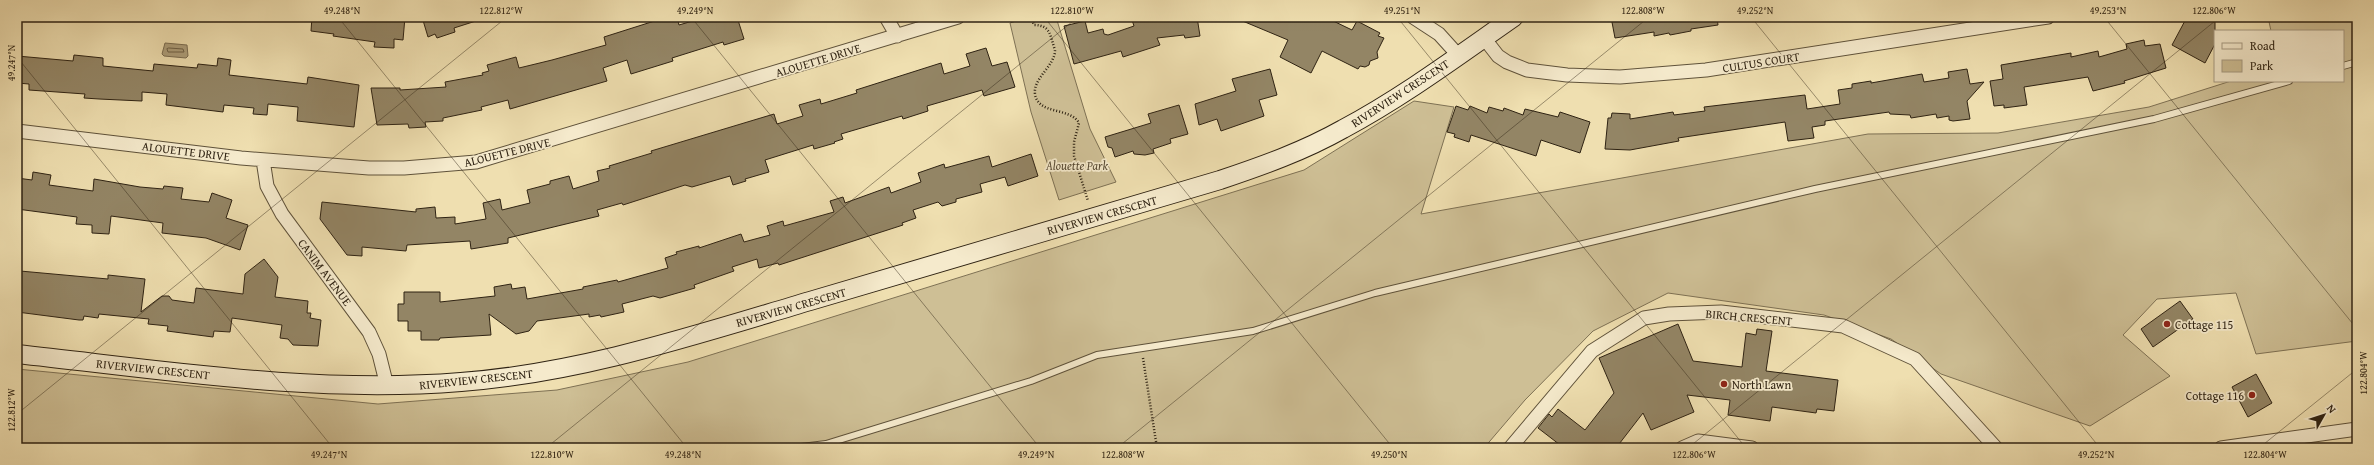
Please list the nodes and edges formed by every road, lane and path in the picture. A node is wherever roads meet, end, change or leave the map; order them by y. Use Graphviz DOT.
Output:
graph roads {
  1 [pos="886,17"];
  2 [pos="958,17"];
  3 [pos="1032,17"];
  4 [pos="1412,17"];
  5 [pos="1514,17"];
  6 [pos="2048,17"];
  7 [pos="897,36"];
  8 [pos="1484,38"];
  9 [pos="1458,55"];
  10 [pos="2357,62"];
  11 [pos="2344,66"];
  12 [pos="2285,82"];
  13 [pos="17,131"];
  14 [pos="263,160"];
  15 [pos="1089,203"];
  16 [pos="1142,348"];
  17 [pos="17,354"];
  18 [pos="387,386"];
  19 [pos="2357,429"];
  20 [pos="793,448"];
  21 [pos="1157,448"];
  22 [pos="1510,448"];
  23 [pos="1682,448"];
  24 [pos="1752,448"];
  25 [pos="1996,448"];
  26 [pos="2221,448"];
  1 -- 7 [label="street"];
  2 -- 7 [label="street, ALOUETTE DRIVE"];
  3 -- 15 [label="path"];
  4 -- 9 [label="street"];
  5 -- 8 [label="street, RIVERVIEW CRESCENT"];
  6 -- 8 [label="street, CULTUS COURT"];
  7 -- 14 [label="street, ALOUETTE DRIVE"];
  8 -- 9 [label="street, RIVERVIEW CRESCENT"];
  9 -- 18 [label="street, RIVERVIEW CRESCENT"];
  10 -- 11 [label="lane"];
  12 -- 16 [label="lane"];
  13 -- 14 [label="street, ALOUETTE DRIVE"];
  14 -- 18 [label="street, CANIM AVENUE"];
  16 -- 20 [label="lane"];
  16 -- 21 [label="path"];
  17 -- 18 [label="street, RIVERVIEW CRESCENT"];
  19 -- 26 [label="street"];
  22 -- 25 [label="street, BIRCH CRESCENT"];
  23 -- 24 [label="street"];
}
